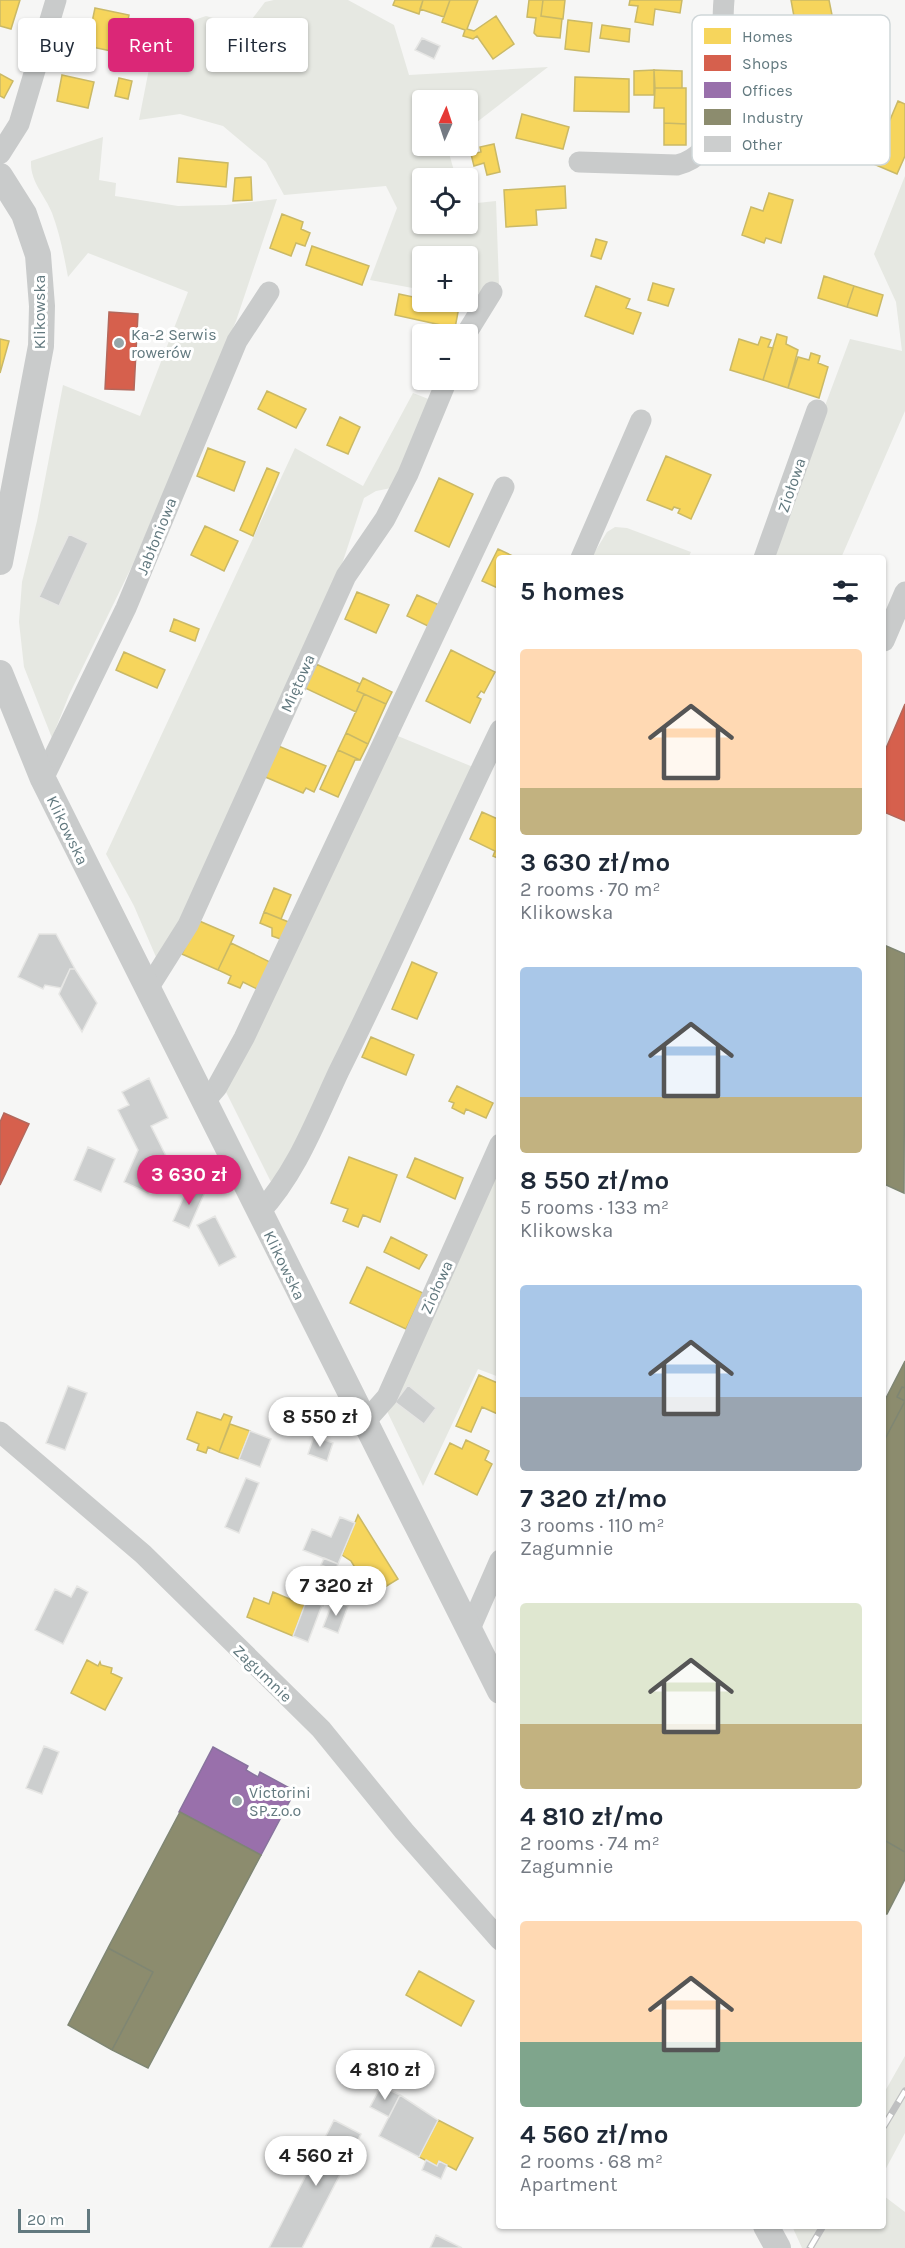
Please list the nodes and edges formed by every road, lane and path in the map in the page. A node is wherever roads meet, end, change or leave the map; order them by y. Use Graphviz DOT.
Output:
graph roads {
  1 [pos="56,0"];
  2 [pos="724,0"];
  3 [pos="724,15"];
  4 [pos="0,154"];
  5 [pos="692,160"];
  6 [pos="579,162"];
  7 [pos="0,176"];
  8 [pos="269,292"];
  9 [pos="492,292"];
  10 [pos="472,324"];
  11 [pos="443,390"];
  12 [pos="817,410"];
  13 [pos="641,420"];
  14 [pos="504,487"];
  15 [pos="582,555"];
  16 [pos="765,555"];
  17 [pos="0,562"];
  18 [pos="905,592"];
  19 [pos="886,636"];
  20 [pos="0,673"];
  21 [pos="496,738"];
  22 [pos="43,780"];
  23 [pos="148,987"];
  24 [pos="204,1102"];
  25 [pos="496,1153"];
  26 [pos="259,1213"];
  27 [pos="364,1423"];
  28 [pos="0,1432"];
  29 [pos="496,1569"];
  30 [pos="469,1631"];
  31 [pos="496,1683"];
  32 [pos="496,1935"];
  33 [pos="768,2229"];
  34 [pos="778,2248"];
  1 -- 4 [label="street"];
  2 -- 3 [label="street"];
  5 -- 6 [label="street"];
  7 -- 17 [label="street, Klikowska"];
  8 -- 22 [label="street, Jabłoniowa"];
  9 -- 10 [label="street"];
  11 -- 23 [label="street, Miętowa"];
  12 -- 16 [label="street, Ziołowa"];
  13 -- 15 [label="street"];
  14 -- 24 [label="street"];
  18 -- 19 [label="street"];
  20 -- 22 [label="street, Klikowska"];
  21 -- 26 [label="street"];
  22 -- 23 [label="street, Klikowska"];
  23 -- 24 [label="street, Klikowska"];
  24 -- 26 [label="street, Klikowska"];
  25 -- 27 [label="street, Ziołowa"];
  26 -- 27 [label="street, Klikowska"];
  27 -- 30 [label="street, Klikowska"];
  28 -- 32 [label="street, Zagumnie"];
  29 -- 30 [label="street"];
  30 -- 31 [label="street, Klikowska"];
  33 -- 34 [label="street"];
}
